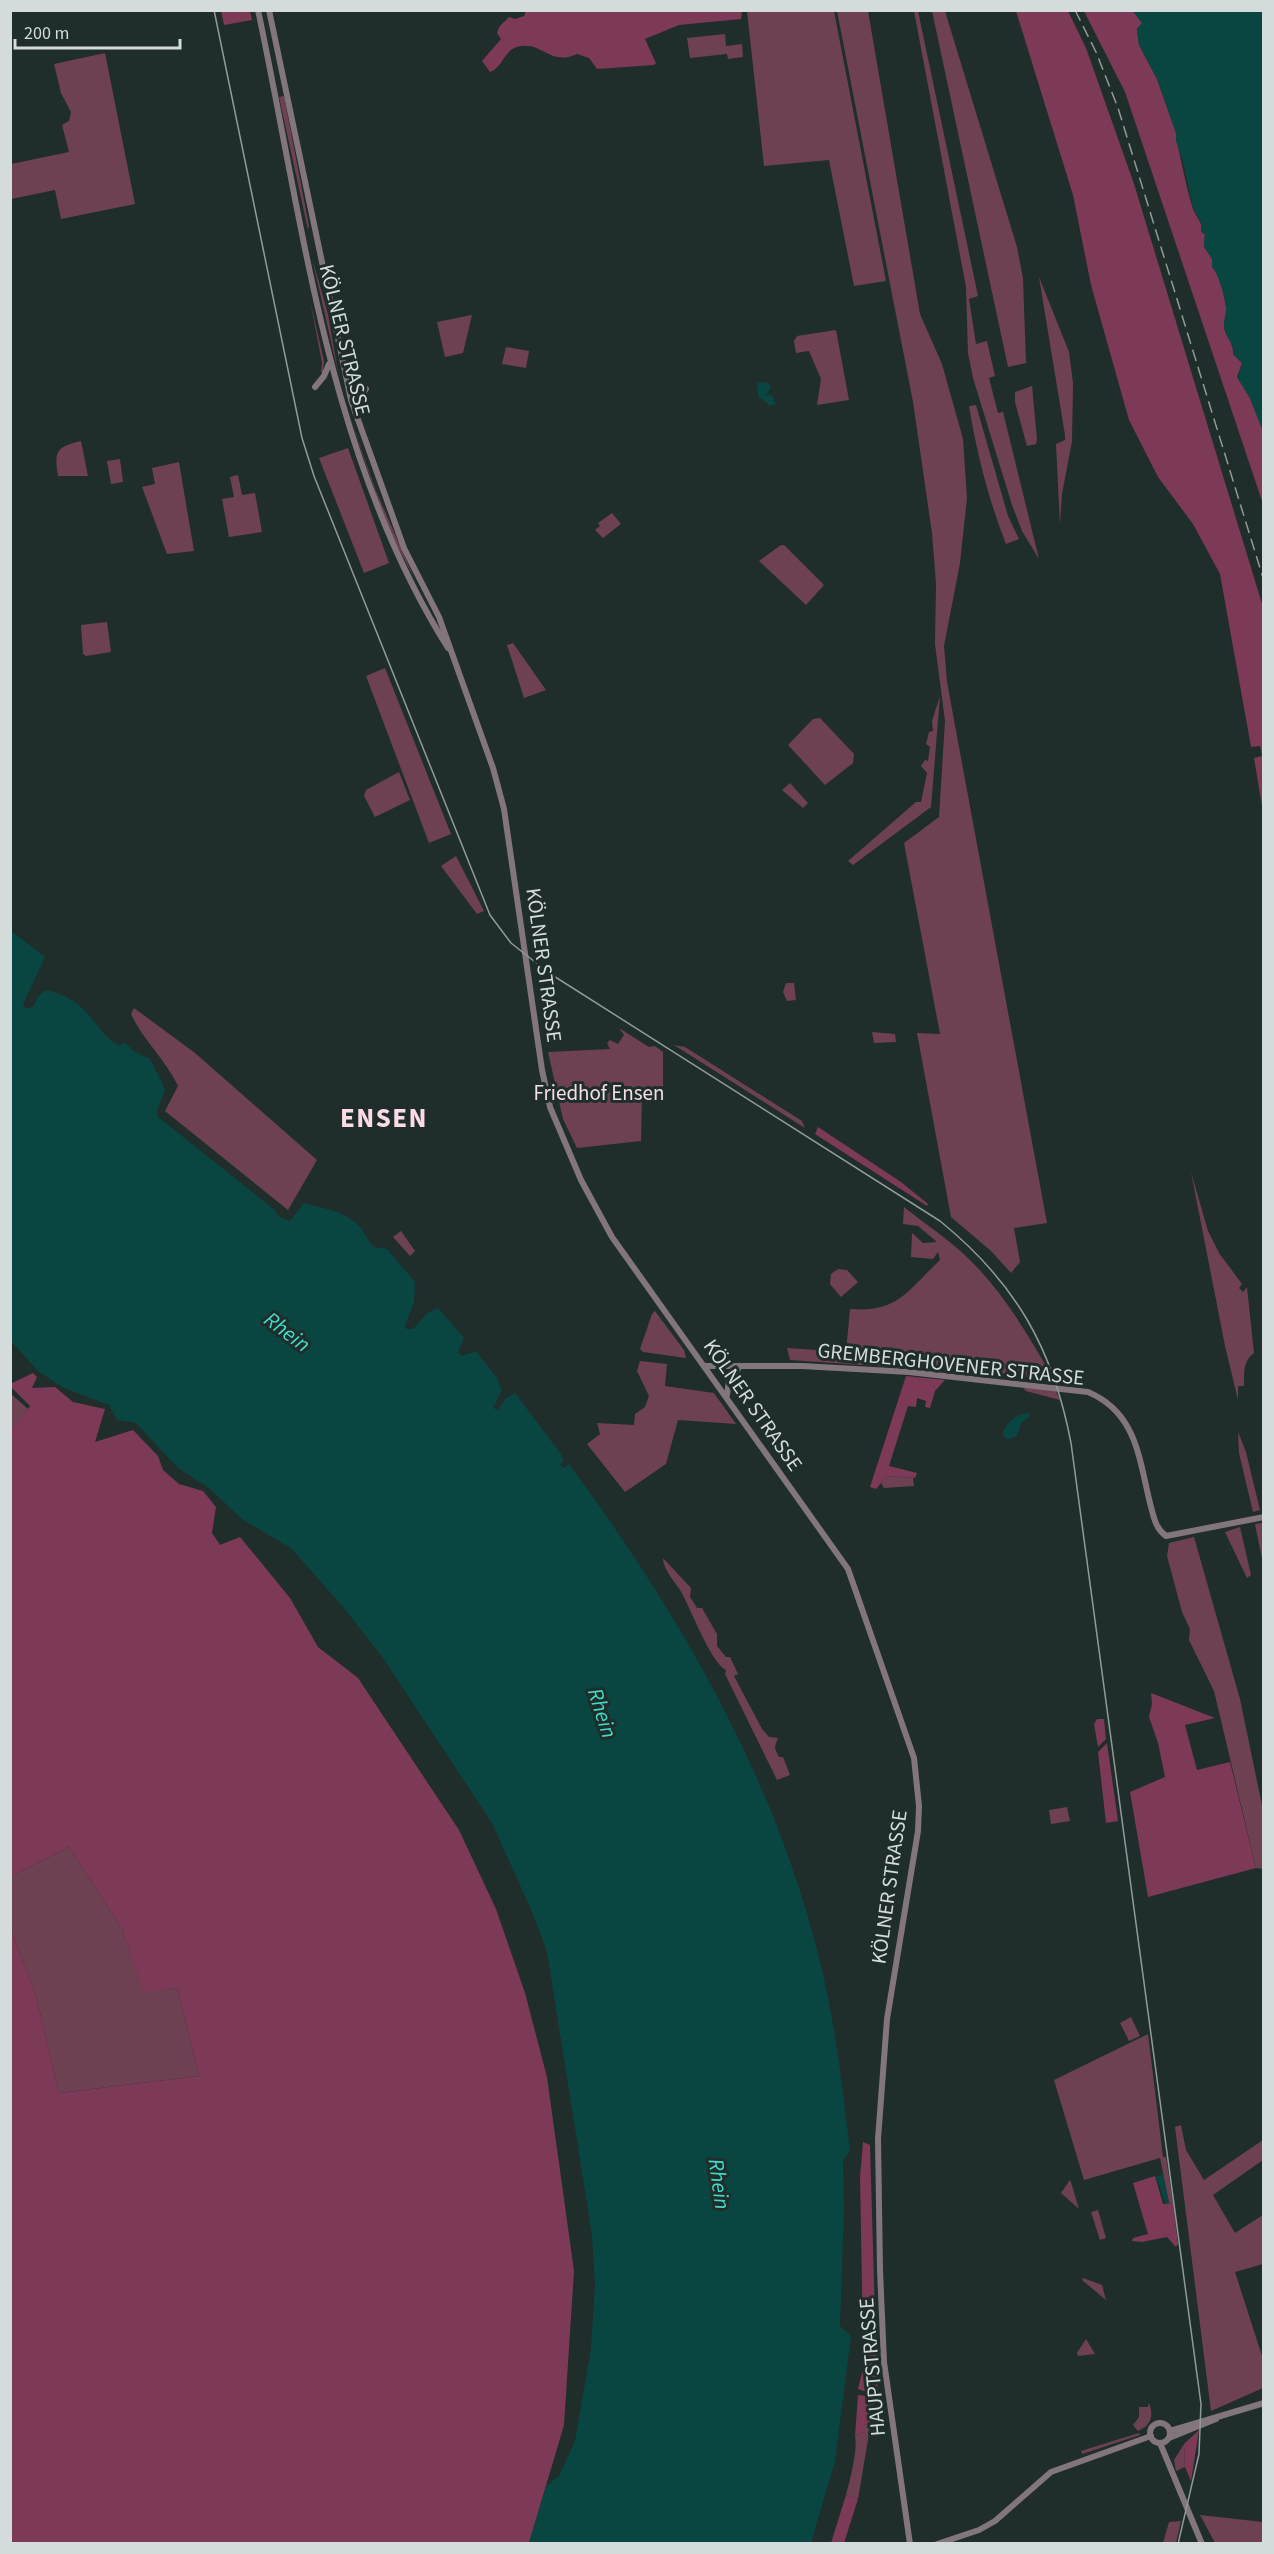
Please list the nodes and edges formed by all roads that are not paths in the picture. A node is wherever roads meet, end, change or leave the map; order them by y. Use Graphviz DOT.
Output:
graph roads {
  1 [pos="258,10"];
  2 [pos="269,10"];
  3 [pos="316,241"];
  4 [pos="306,243"];
  5 [pos="330,361"];
  6 [pos="315,387"];
  7 [pos="366,389"];
  8 [pos="355,412"];
  9 [pos="455,659"];
  10 [pos="706,1366"];
  11 [pos="740,1366"];
  12 [pos="727,1395"];
  13 [pos="1263,1517"];
  14 [pos="879,2187"];
  15 [pos="1263,2403"];
  16 [pos="1170,2434"];
  17 [pos="1151,2436"];
  18 [pos="1160,2443"];
  19 [pos="910,2544"];
  20 [pos="938,2544"];
  21 [pos="1202,2544"];
  1 -- 4 [label="main road, KÖLNER STRASSE"];
  2 -- 3 [label="main road, KÖLNER STRASSE"];
  3 -- 4 [label="main road"];
  3 -- 8 [label="main road, KÖLNER STRASSE"];
  4 -- 5 [label="main road, KÖLNER STRASSE"];
  5 -- 6 [label="main road"];
  5 -- 9 [label="main road, KÖLNER STRASSE"];
  7 -- 8 [label="main road"];
  8 -- 9 [label="main road, KÖLNER STRASSE"];
  9 -- 10 [label="main road, KÖLNER STRASSE"];
  10 -- 11 [label="main road, GREMBERGHOVENER STRASSE"];
  10 -- 12 [label="main road, KÖLNER STRASSE"];
  11 -- 12 [label="main road"];
  11 -- 13 [label="main road, GREMBERGHOVENER STRASSE"];
  12 -- 14 [label="main road, KÖLNER STRASSE"];
  14 -- 19 [label="main road, HAUPTSTRASSE"];
  15 -- 16 [label="main road"];
  16 -- 17 [label="main road"];
  16 -- 18 [label="main road"];
  17 -- 18 [label="main road"];
  17 -- 20 [label="main road"];
  18 -- 21 [label="main road"];
}
